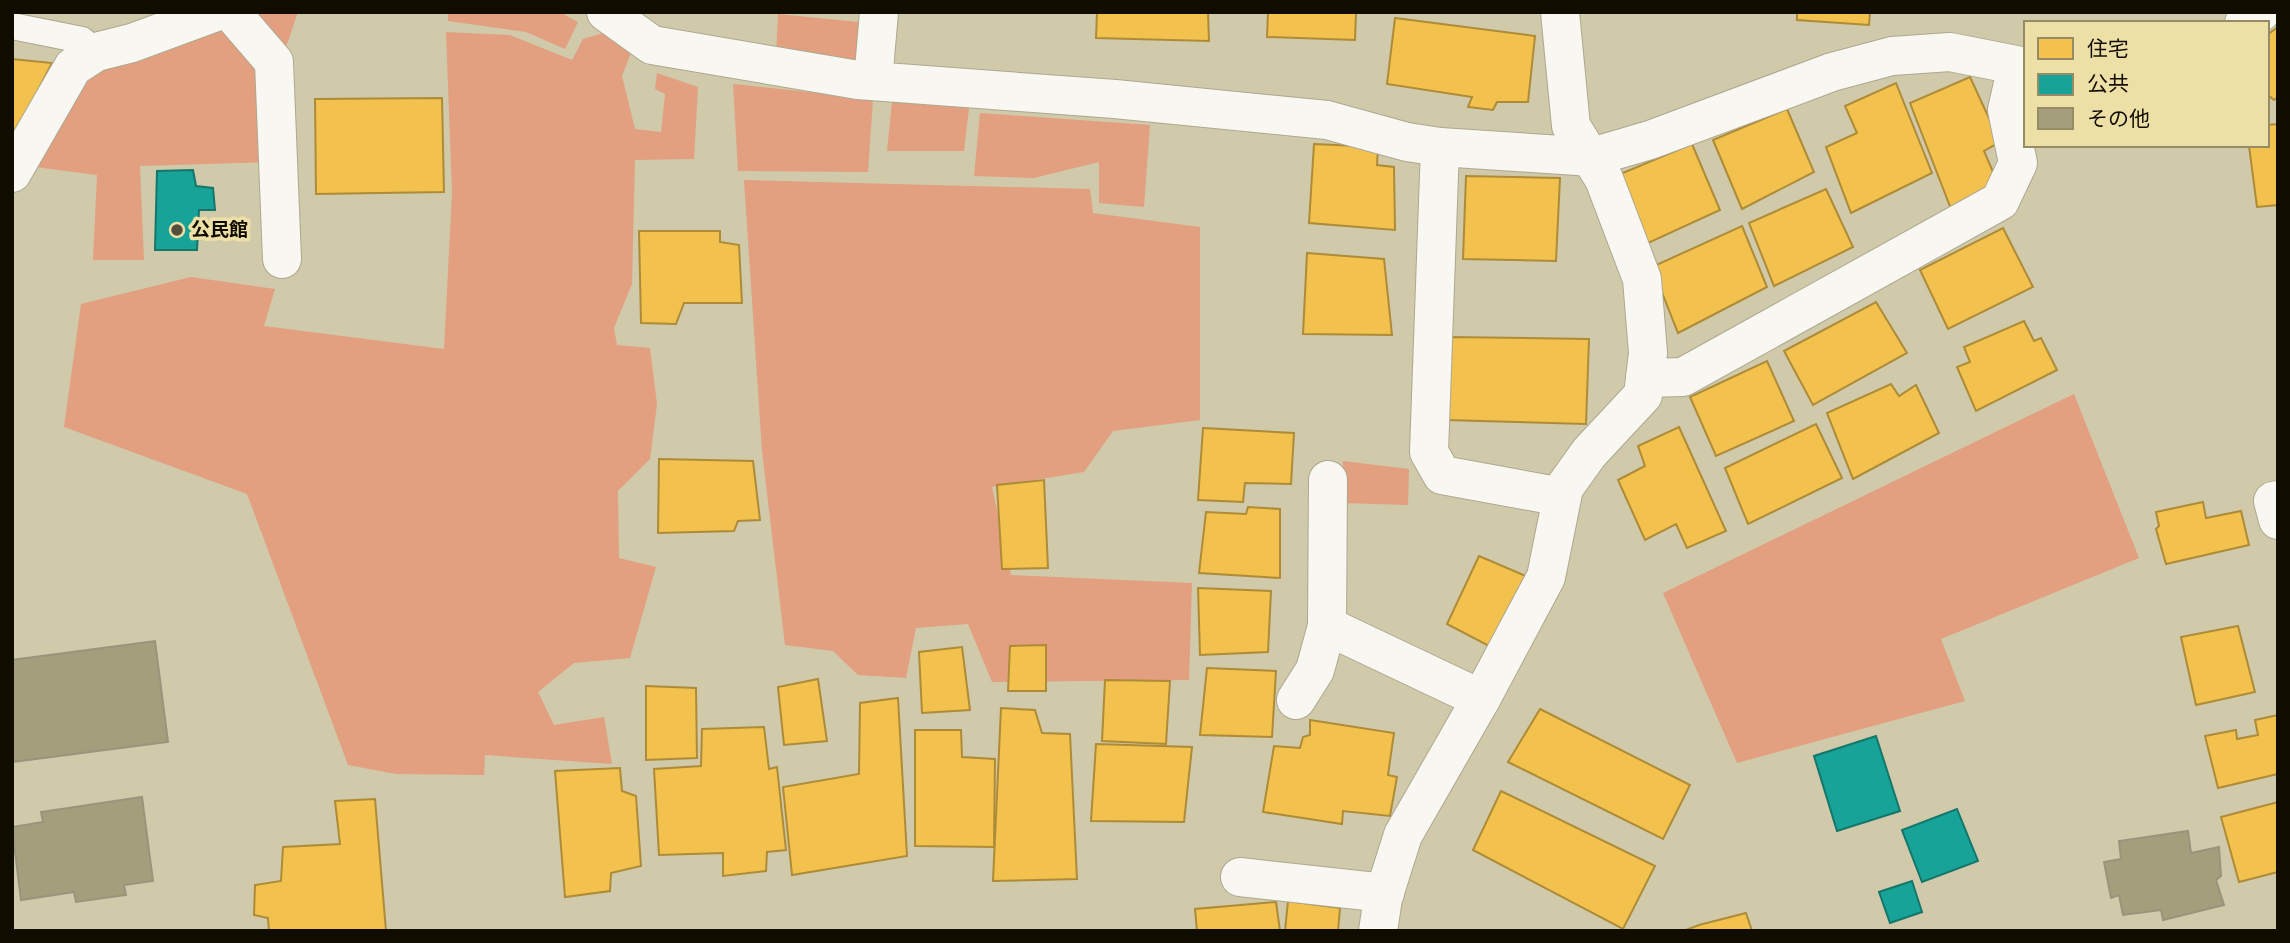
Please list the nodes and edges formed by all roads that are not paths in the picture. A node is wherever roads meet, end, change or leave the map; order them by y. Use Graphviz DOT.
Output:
graph roads {
  1 [pos="216,12"];
  2 [pos="231,12"];
  3 [pos="606,12"];
  4 [pos="878,12"];
  5 [pos="1560,12"];
  6 [pos="12,26"];
  7 [pos="653,29"];
  8 [pos="96,52"];
  9 [pos="2022,66"];
  10 [pos="873,81"];
  11 [pos="1440,147"];
  12 [pos="1592,157"];
  13 [pos="12,173"];
  14 [pos="282,259"];
  15 [pos="1645,378"];
  16 [pos="1328,480"];
  17 [pos="1562,497"];
  18 [pos="2278,500"];
  19 [pos="2278,520"];
  20 [pos="1326,626"];
  21 [pos="1481,699"];
  22 [pos="1296,701"];
  23 [pos="1240,877"];
  24 [pos="1385,892"];
  25 [pos="1378,931"];
  1 -- 8 [label="street"];
  2 -- 14 [label="street"];
  3 -- 7 [label="street"];
  4 -- 10 [label="street"];
  5 -- 12 [label="street"];
  6 -- 8 [label="lane"];
  7 -- 10 [label="street"];
  8 -- 13 [label="street"];
  9 -- 12 [label="street"];
  9 -- 15 [label="street"];
  10 -- 11 [label="street"];
  11 -- 12 [label="street"];
  11 -- 17 [label="street"];
  12 -- 15 [label="street"];
  15 -- 17 [label="street"];
  16 -- 20 [label="street"];
  17 -- 21 [label="street"];
  18 -- 19 [label="street"];
  20 -- 21 [label="street"];
  20 -- 22 [label="street"];
  21 -- 24 [label="street"];
  23 -- 24 [label="street"];
  24 -- 25 [label="street"];
}
